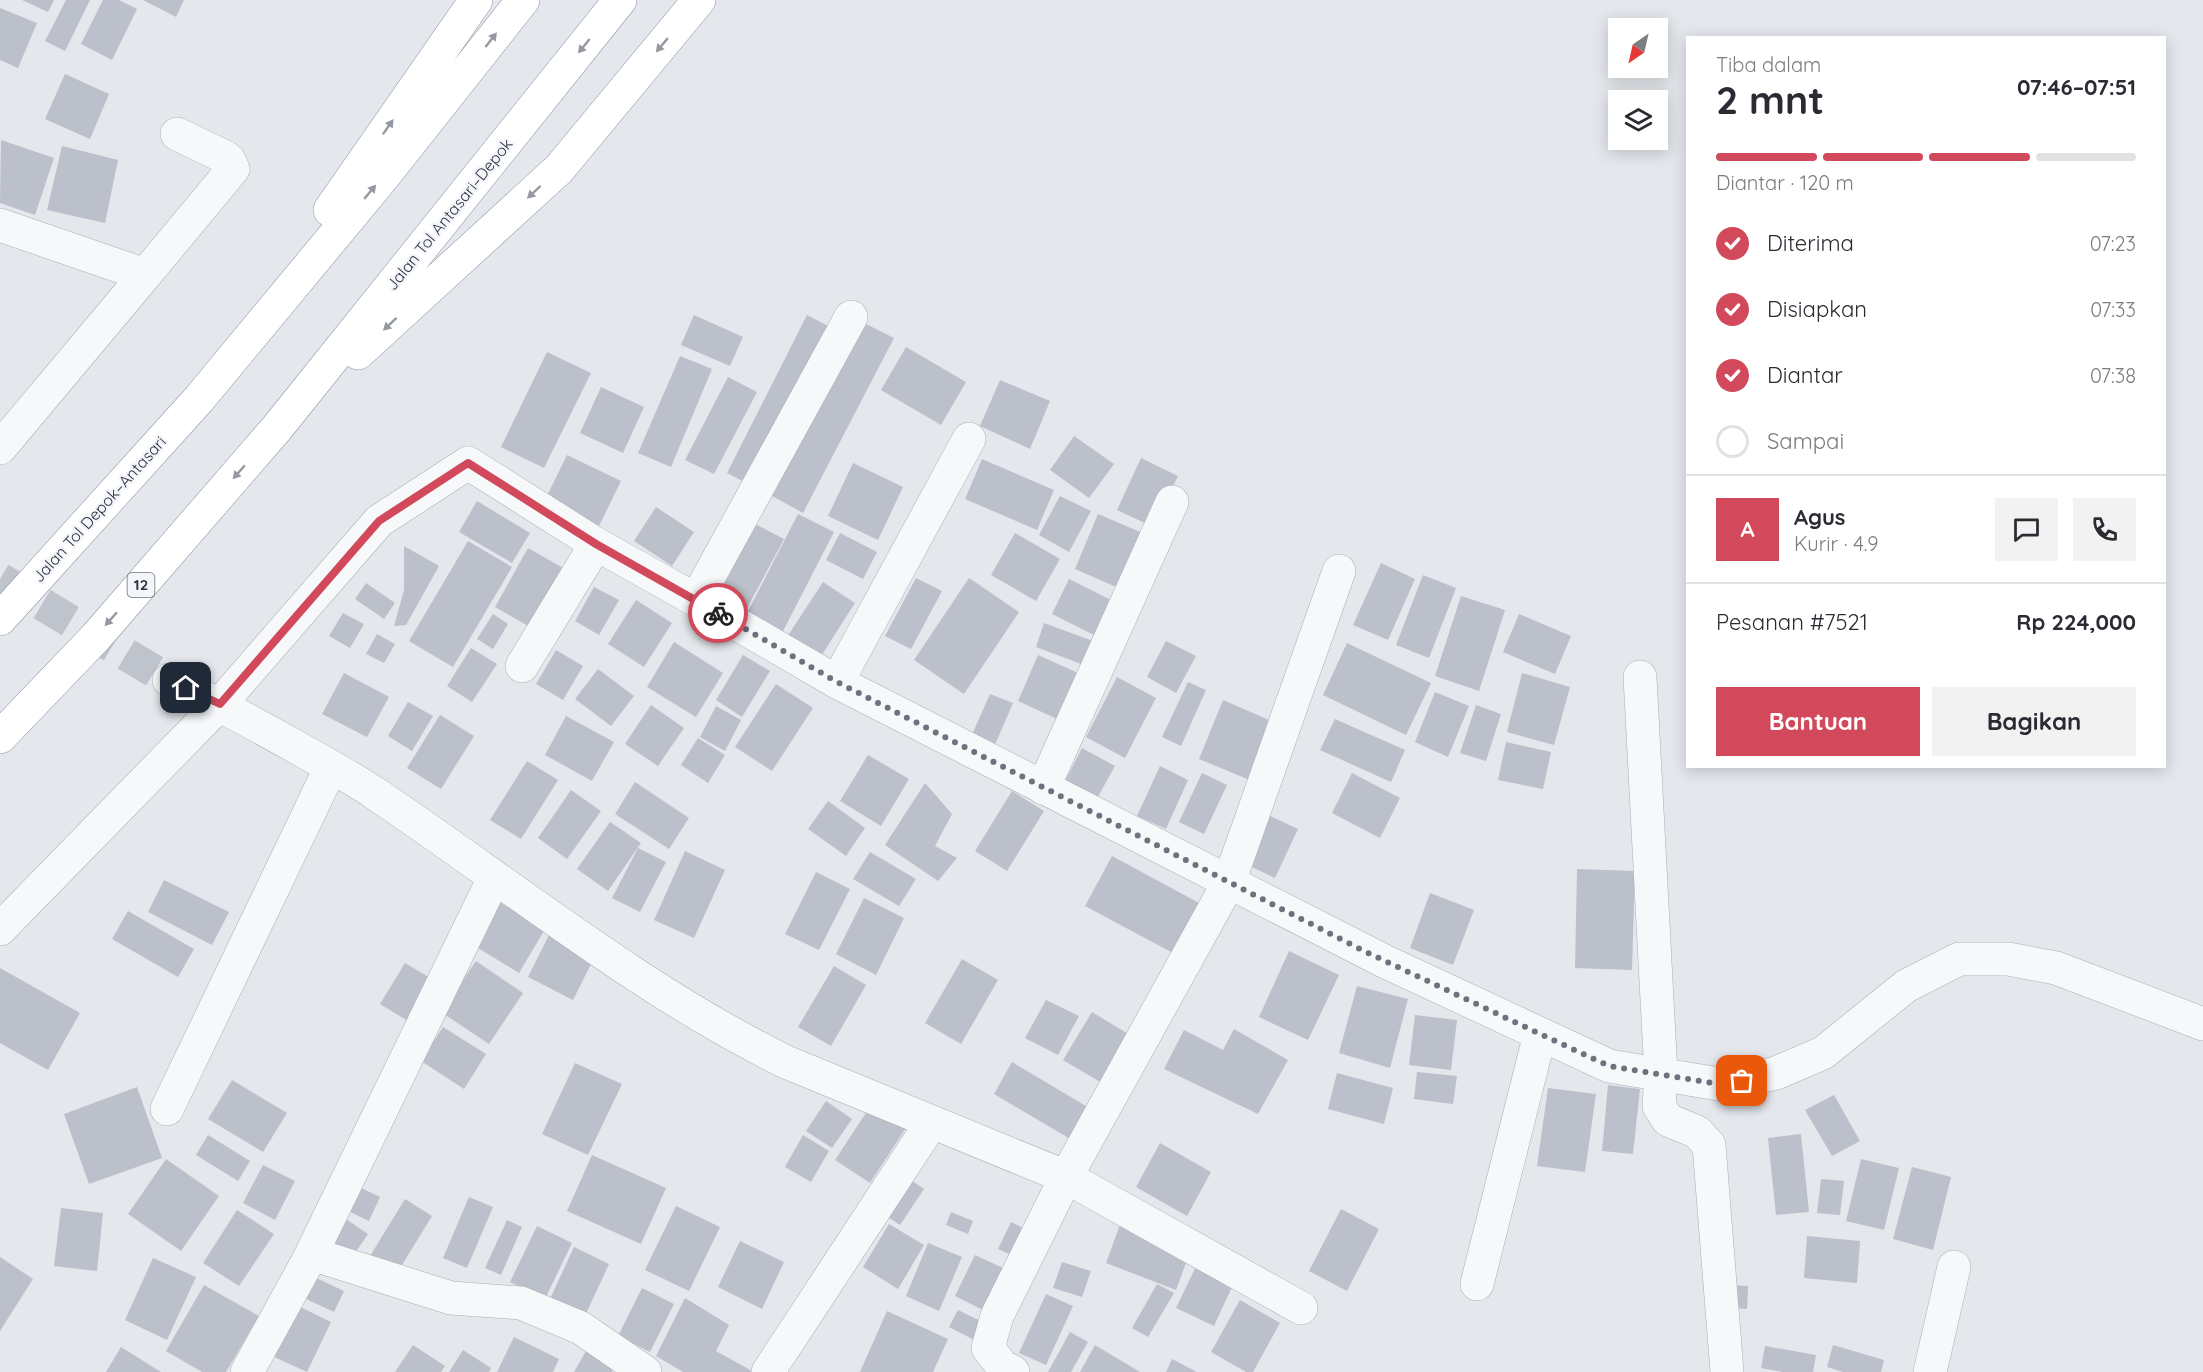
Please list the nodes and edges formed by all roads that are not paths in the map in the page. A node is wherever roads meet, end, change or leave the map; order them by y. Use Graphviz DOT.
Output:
graph roads {
  1 [pos="476,0"];
  2 [pos="523,0"];
  3 [pos="620,0"];
  4 [pos="699,0"];
  5 [pos="177,134"];
  6 [pos="0,225"];
  7 [pos="145,275"];
  8 [pos="851,318"];
  9 [pos="199,399"];
  10 [pos="277,428"];
  11 [pos="969,438"];
  12 [pos="0,448"];
  13 [pos="1172,502"];
  14 [pos="596,544"];
  15 [pos="1339,571"];
  16 [pos="696,600"];
  17 [pos="0,619"];
  18 [pos="522,666"];
  19 [pos="1640,676"];
  20 [pos="169,680"];
  21 [pos="837,682"];
  22 [pos="220,704"];
  23 [pos="0,737"];
  24 [pos="331,767"];
  25 [pos="1043,788"];
  26 [pos="494,878"];
  27 [pos="1228,882"];
  28 [pos="0,929"];
  29 [pos="2203,1024"];
  30 [pos="1540,1034"];
  31 [pos="1662,1075"];
  32 [pos="166,1109"];
  33 [pos="932,1122"];
  34 [pos="1066,1177"];
  35 [pos="312,1254"];
  36 [pos="1954,1267"];
  37 [pos="1477,1284"];
  38 [pos="1301,1308"];
  39 [pos="247,1372"];
  40 [pos="645,1372"];
  41 [pos="768,1372"];
  42 [pos="1013,1372"];
  43 [pos="1727,1372"];
  44 [pos="1930,1372"];
  9 -- 1 [label="highway, one-way"];
  9 -- 2 [label="highway, one-way"];
  3 -- 10 [label="highway, Jalan Tol Antasari–Depok, one-way"];
  4 -- 10 [label="highway, one-way"];
  5 -- 7 [label="street"];
  6 -- 7 [label="street"];
  7 -- 12 [label="street"];
  8 -- 16 [label="street"];
  9 -- 17 [label="highway, Jalan Tol Depok–Antasari"];
  10 -- 23 [label="highway, 12, one-way"];
  11 -- 21 [label="street"];
  13 -- 25 [label="street"];
  14 -- 16 [label="street"];
  14 -- 18 [label="street"];
  14 -- 22 [label="street"];
  15 -- 27 [label="street"];
  16 -- 21 [label="street"];
  19 -- 31 [label="street"];
  20 -- 22 [label="street"];
  21 -- 25 [label="street"];
  22 -- 24 [label="street"];
  22 -- 28 [label="street"];
  24 -- 26 [label="street"];
  24 -- 32 [label="street"];
  25 -- 27 [label="street"];
  26 -- 33 [label="street"];
  26 -- 35 [label="street"];
  27 -- 30 [label="street"];
  27 -- 34 [label="street"];
  29 -- 31 [label="street"];
  30 -- 31 [label="street"];
  30 -- 37 [label="street"];
  31 -- 43 [label="street"];
  33 -- 34 [label="street"];
  33 -- 41 [label="street"];
  34 -- 38 [label="street"];
  34 -- 42 [label="street"];
  35 -- 39 [label="street"];
  35 -- 40 [label="street"];
  36 -- 44 [label="street"];
}
